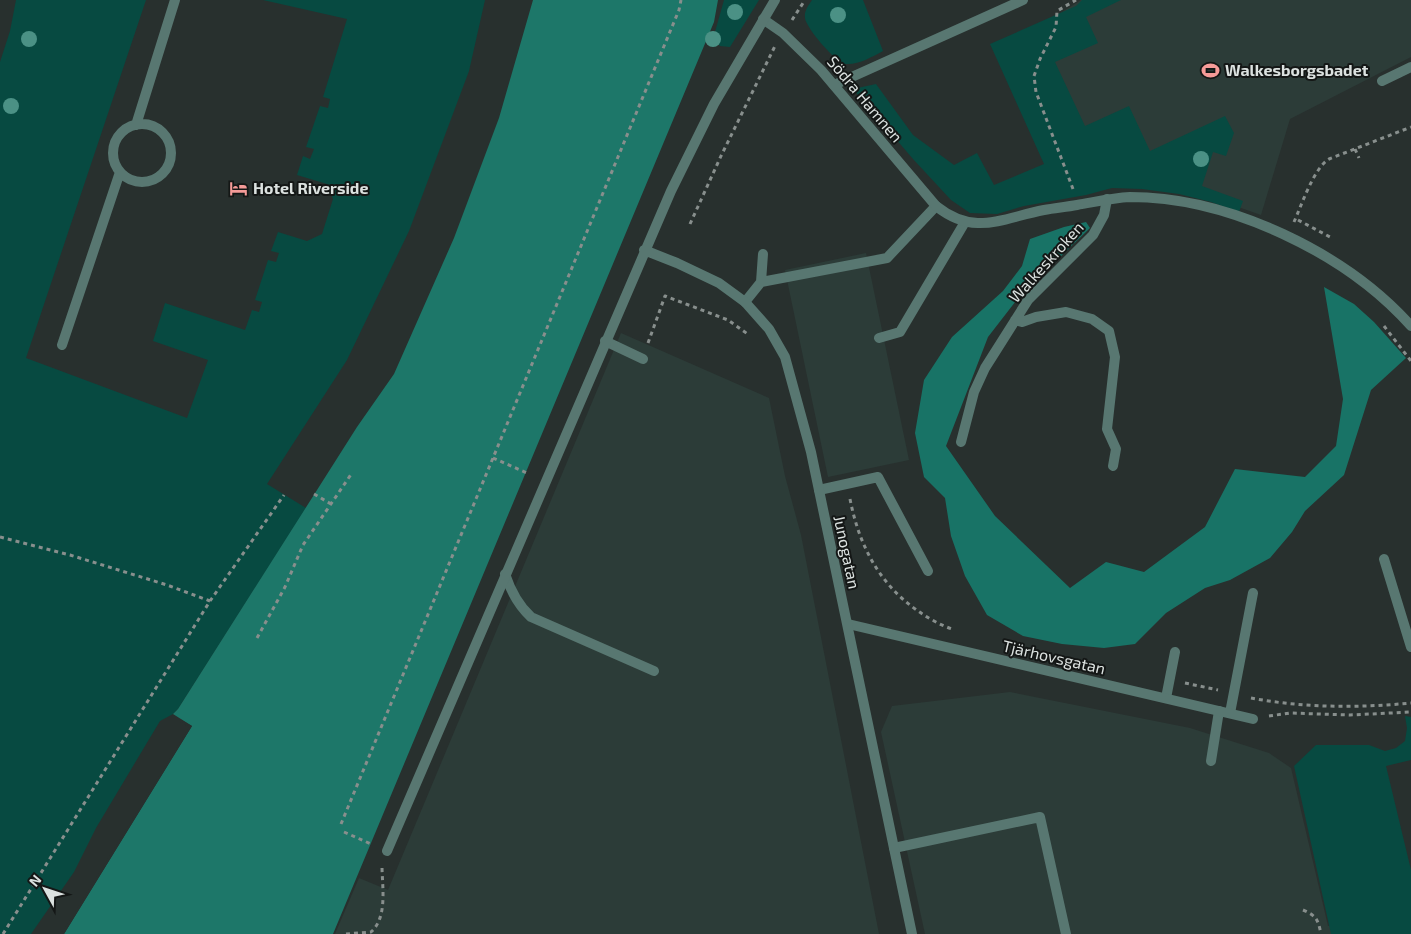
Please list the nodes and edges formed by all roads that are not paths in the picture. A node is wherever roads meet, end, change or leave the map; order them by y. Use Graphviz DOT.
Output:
graph roads {
  1 [pos="175,0"];
  2 [pos="776,0"];
  3 [pos="1023,0"];
  4 [pos="764,19"];
  5 [pos="1411,67"];
  6 [pos="1382,81"];
  7 [pos="834,85"];
  8 [pos="136,125"];
  9 [pos="120,172"];
  10 [pos="1107,199"];
  11 [pos="936,206"];
  12 [pos="965,222"];
  13 [pos="644,250"];
  14 [pos="763,254"];
  15 [pos="761,282"];
  16 [pos="745,302"];
  17 [pos="1015,320"];
  18 [pos="1411,326"];
  19 [pos="879,338"];
  20 [pos="605,341"];
  21 [pos="62,345"];
  22 [pos="642,358"];
  23 [pos="961,442"];
  24 [pos="1113,466"];
  25 [pos="819,490"];
  26 [pos="1384,559"];
  27 [pos="928,572"];
  28 [pos="505,574"];
  29 [pos="1253,593"];
  30 [pos="848,624"];
  31 [pos="1411,647"];
  32 [pos="1175,652"];
  33 [pos="654,671"];
  34 [pos="1166,698"];
  35 [pos="1219,711"];
  36 [pos="1230,713"];
  37 [pos="1253,719"];
  38 [pos="1211,761"];
  39 [pos="894,848"];
  40 [pos="387,851"];
  41 [pos="912,934"];
  42 [pos="1066,934"];
  1 -- 8 [label="street"];
  2 -- 4 [label="street"];
  3 -- 7 [label="street"];
  4 -- 7 [label="street, Södra Hamnen"];
  4 -- 13 [label="street"];
  5 -- 6 [label="street"];
  7 -- 11 [label="street, Södra Hamnen"];
  8 -- 9 [label="street"];
  8 -- 9 [label="street"];
  9 -- 21 [label="street"];
  10 -- 12 [label="street, Walkeskroken"];
  10 -- 17 [label="street, Walkeskroken"];
  10 -- 18 [label="street, Walkeskroken"];
  11 -- 12 [label="street, Walkeskroken"];
  11 -- 15 [label="street"];
  12 -- 19 [label="street"];
  13 -- 16 [label="street, Junogatan"];
  13 -- 20 [label="street"];
  14 -- 15 [label="street"];
  15 -- 16 [label="street"];
  16 -- 25 [label="street, Junogatan"];
  17 -- 23 [label="street"];
  17 -- 24 [label="street, Walkeskroken"];
  20 -- 22 [label="street"];
  20 -- 28 [label="street"];
  25 -- 27 [label="street"];
  25 -- 30 [label="street, Junogatan"];
  26 -- 31 [label="street"];
  28 -- 33 [label="street"];
  28 -- 40 [label="street"];
  29 -- 36 [label="street"];
  30 -- 34 [label="street, Tjärhovsgatan"];
  30 -- 39 [label="street, Junogatan"];
  32 -- 34 [label="street"];
  34 -- 35 [label="street, Tjärhovsgatan"];
  35 -- 36 [label="street, Tjärhovsgatan"];
  35 -- 38 [label="street"];
  36 -- 37 [label="street, Tjärhovsgatan"];
  39 -- 41 [label="street, Junogatan"];
  39 -- 42 [label="street"];
}
